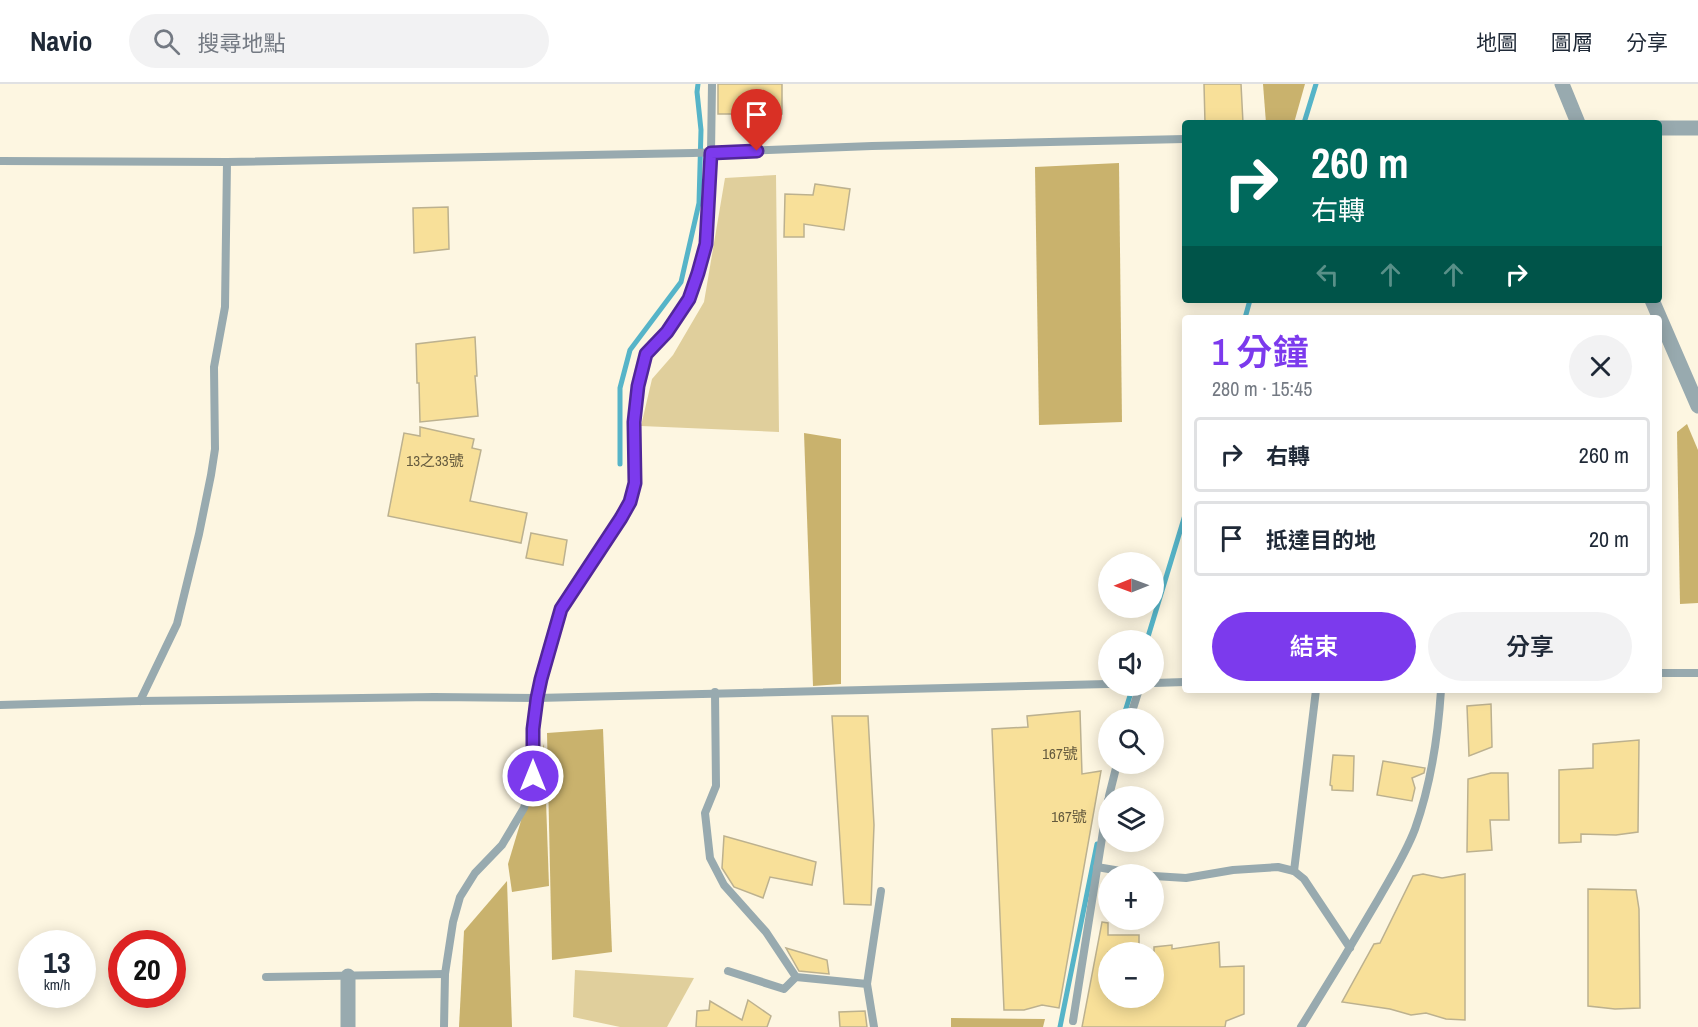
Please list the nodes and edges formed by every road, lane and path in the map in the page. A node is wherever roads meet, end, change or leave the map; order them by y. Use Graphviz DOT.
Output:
graph roads {
  1 [pos="712,84"];
  2 [pos="1562,84"];
  3 [pos="1577,120"];
  4 [pos="1662,128"];
  5 [pos="1698,128"];
  6 [pos="1182,139"];
  7 [pos="711,153"];
  8 [pos="0,162"];
  9 [pos="227,162"];
  10 [pos="1662,323"];
  11 [pos="1698,406"];
  12 [pos="1662,673"];
  13 [pos="1698,673"];
  14 [pos="1182,682"];
  15 [pos="1164,683"];
  16 [pos="1098,684"];
  17 [pos="715,692"];
  18 [pos="1316,693"];
  19 [pos="1441,693"];
  20 [pos="537,698"];
  21 [pos="140,701"];
  22 [pos="0,705"];
  23 [pos="1100,852"];
  24 [pos="1097,867"];
  25 [pos="1294,871"];
  26 [pos="1164,877"];
  27 [pos="881,891"];
  28 [pos="1350,948"];
  29 [pos="728,971"];
  30 [pos="445,974"];
  31 [pos="348,976"];
  32 [pos="266,977"];
  33 [pos="796,977"];
  34 [pos="867,984"];
  35 [pos="1073,1021"];
  36 [pos="348,1027"];
  37 [pos="444,1027"];
  38 [pos="874,1027"];
  39 [pos="1301,1027"];
  1 -- 7 [label="lane"];
  2 -- 3 [label="street"];
  4 -- 5 [label="street"];
  6 -- 7 [label="lane"];
  7 -- 9 [label="lane"];
  7 -- 20 [label="lane"];
  8 -- 9 [label="lane"];
  9 -- 21 [label="lane"];
  10 -- 11 [label="street"];
  12 -- 13 [label="lane"];
  14 -- 15 [label="lane"];
  16 -- 17 [label="lane"];
  17 -- 20 [label="lane"];
  17 -- 33 [label="lane"];
  18 -- 25 [label="lane"];
  19 -- 28 [label="lane"];
  20 -- 21 [label="lane"];
  20 -- 30 [label="lane"];
  21 -- 22 [label="lane"];
  23 -- 24 [label="lane"];
  24 -- 35 [label="lane"];
  25 -- 26 [label="lane"];
  25 -- 28 [label="lane"];
  27 -- 34 [label="lane"];
  28 -- 39 [label="lane"];
  29 -- 33 [label="lane"];
  30 -- 31 [label="lane"];
  30 -- 37 [label="lane"];
  31 -- 32 [label="lane"];
  31 -- 36 [label="street"];
  33 -- 34 [label="lane"];
  34 -- 38 [label="lane"];
}
